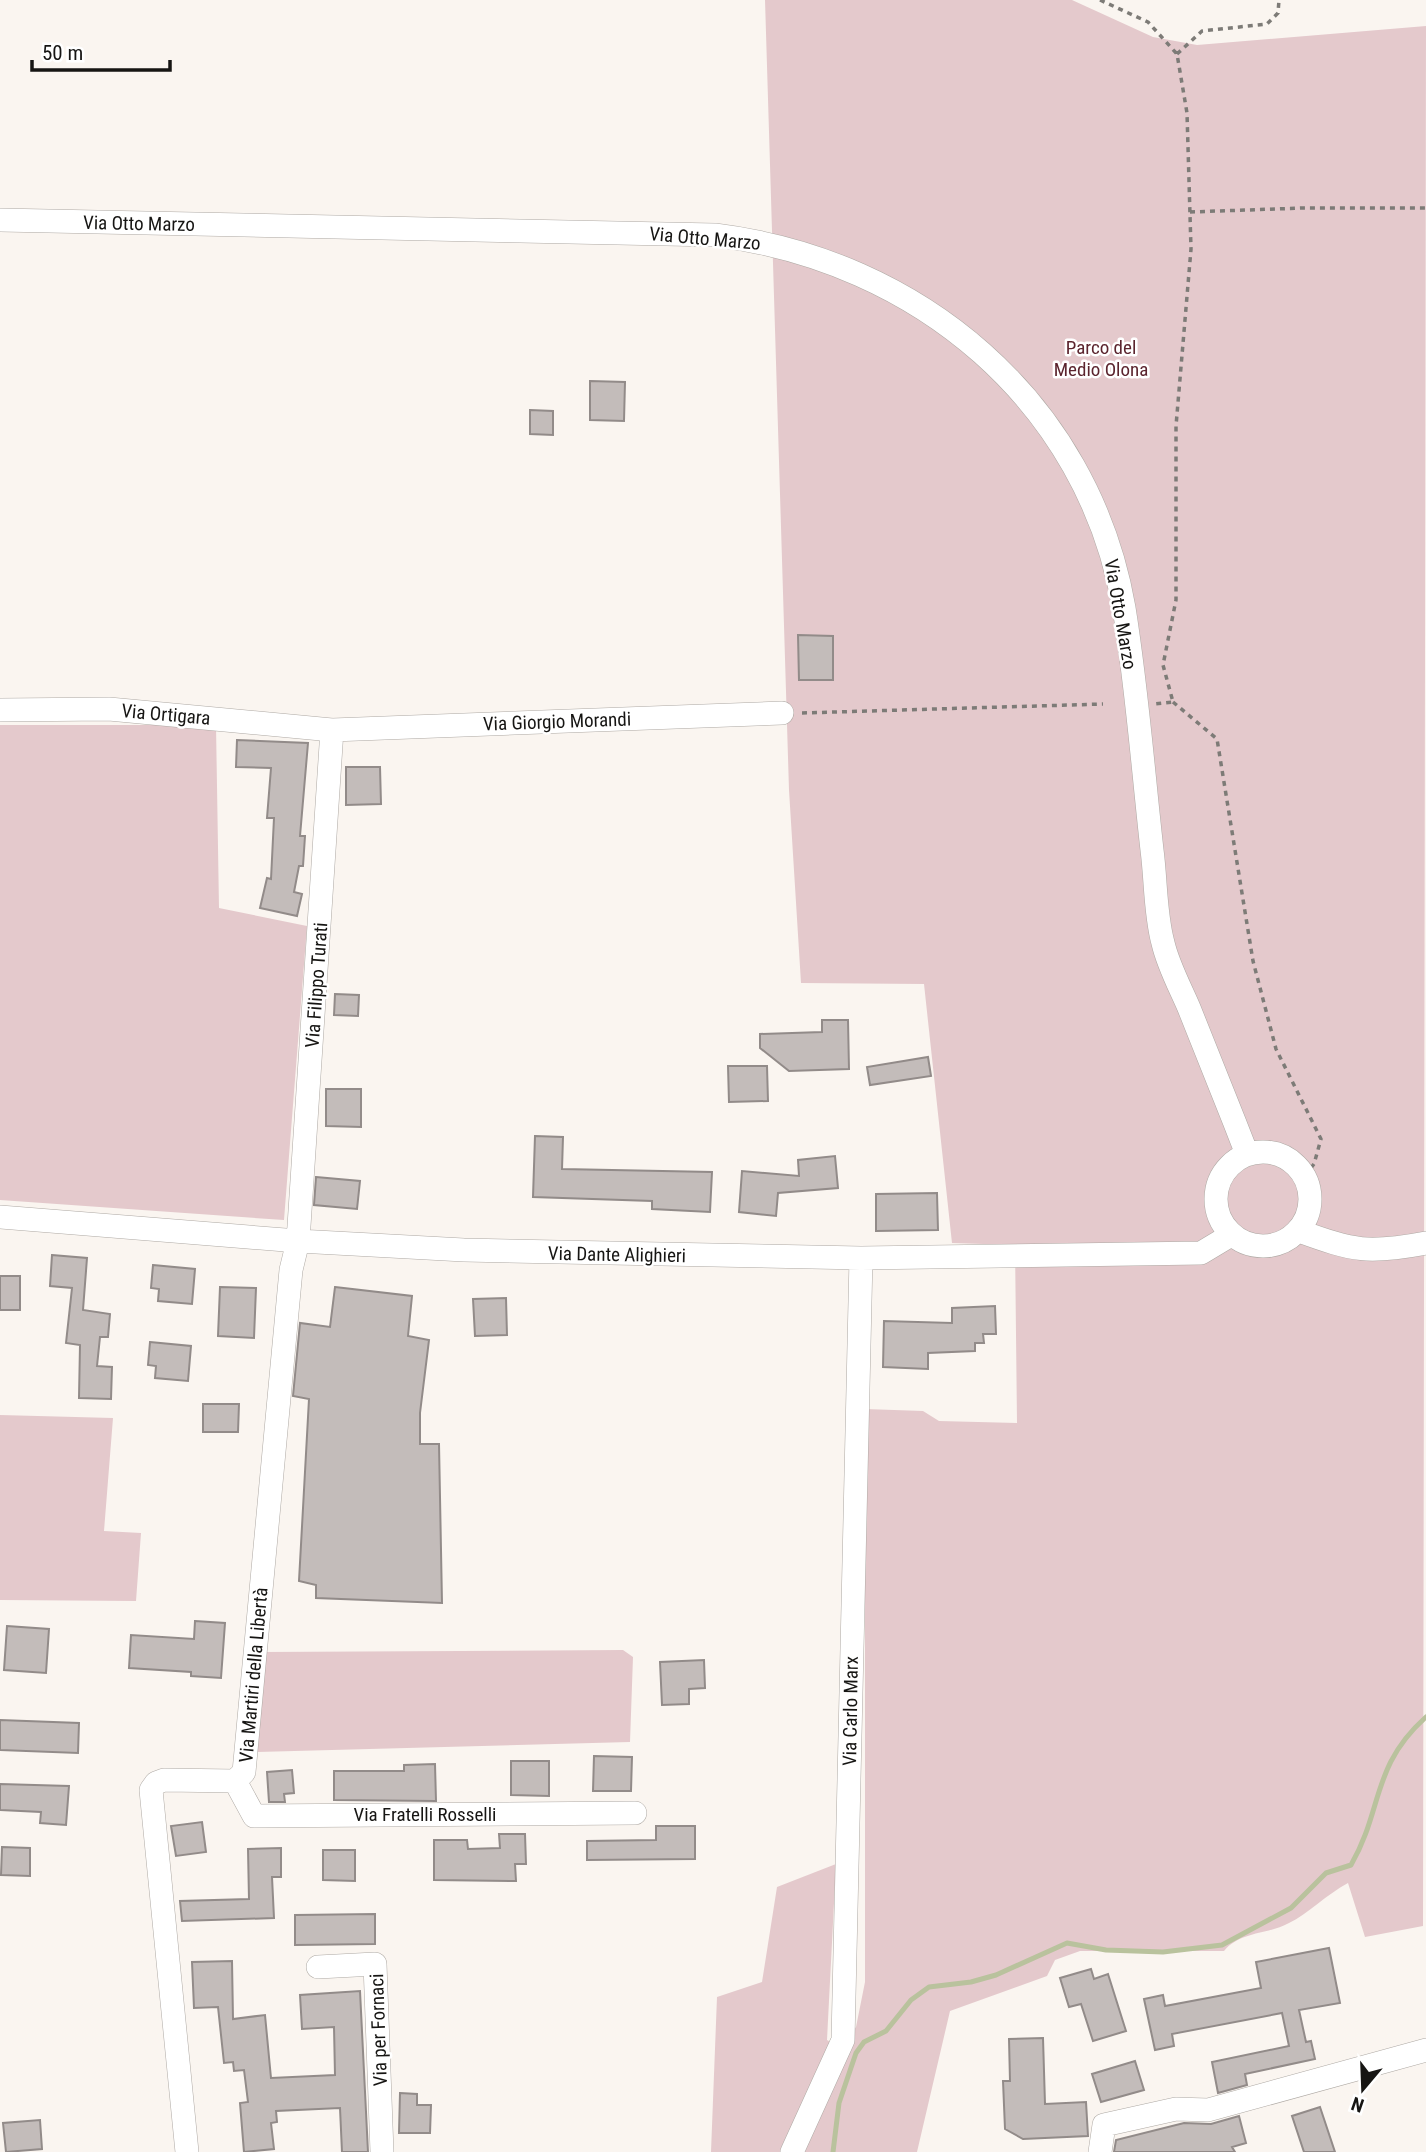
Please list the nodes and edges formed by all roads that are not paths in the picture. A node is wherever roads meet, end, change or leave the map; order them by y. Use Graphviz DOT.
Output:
graph roads {
  1 [pos="0,219"];
  2 [pos="0,710"];
  3 [pos="782,713"];
  4 [pos="332,730"];
  5 [pos="1247,1154"];
  6 [pos="0,1217"];
  7 [pos="1299,1231"];
  8 [pos="1231,1235"];
  9 [pos="299,1241"];
  10 [pos="1426,1243"];
  11 [pos="861,1258"];
  12 [pos="235,1781"];
  13 [pos="635,1813"];
  14 [pos="318,1966"];
  15 [pos="1426,2050"];
  16 [pos="187,2152"];
  17 [pos="382,2152"];
  18 [pos="792,2152"];
  19 [pos="1100,2152"];
  1 -- 5 [label="street, Via Otto Marzo"];
  2 -- 4 [label="street, Via Ortigara"];
  3 -- 4 [label="street, Via Giorgio Morandi"];
  4 -- 9 [label="street, Via Filippo Turati"];
  5 -- 7 [label="street"];
  5 -- 8 [label="street"];
  6 -- 9 [label="street, Via Dante Alighieri"];
  7 -- 8 [label="street"];
  7 -- 10 [label="street"];
  8 -- 11 [label="street, Via Dante Alighieri"];
  9 -- 11 [label="street, Via Dante Alighieri"];
  9 -- 12 [label="street, Via Martiri della Libertà"];
  11 -- 18 [label="street, Via Carlo Marx"];
  12 -- 13 [label="street, Via Fratelli Rosselli"];
  12 -- 16 [label="street, Via Martiri della Libertà"];
  14 -- 17 [label="street, Via per Fornaci"];
  15 -- 19 [label="street"];
}
